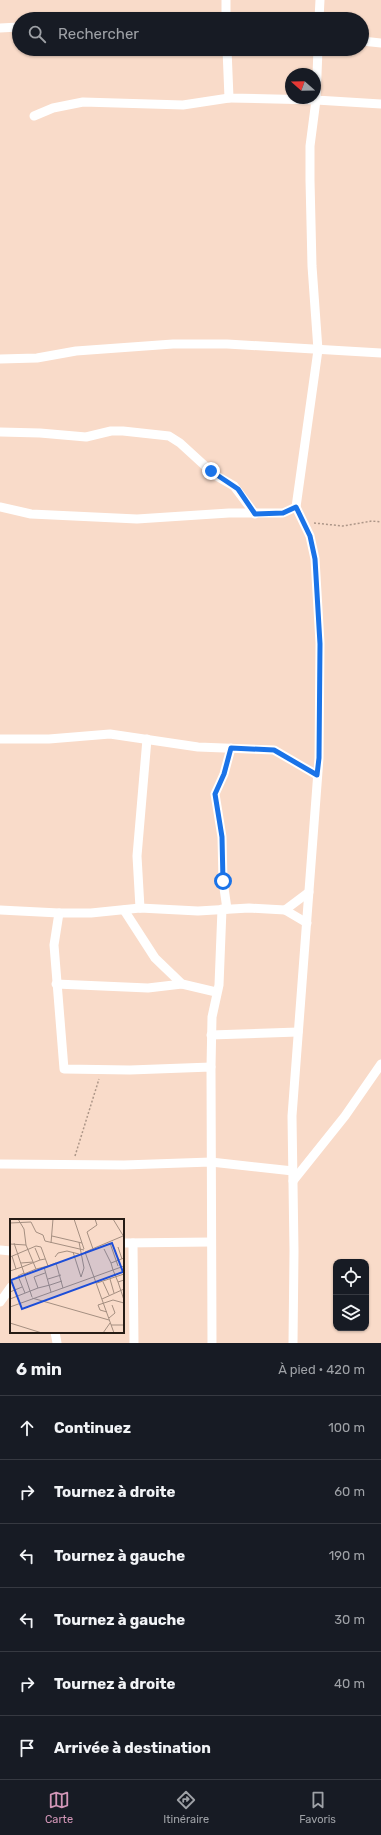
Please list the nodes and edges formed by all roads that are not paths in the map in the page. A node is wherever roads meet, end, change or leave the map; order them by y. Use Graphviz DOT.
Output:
graph roads {
  1 [pos="226,0"];
  2 [pos="320,0"];
  3 [pos="226,12"];
  4 [pos="319,12"];
  5 [pos="12,27"];
  6 [pos="0,28"];
  7 [pos="369,42"];
  8 [pos="381,43"];
  9 [pos="227,56"];
  10 [pos="318,56"];
  11 [pos="317,68"];
  12 [pos="229,98"];
  13 [pos="285,99"];
  14 [pos="321,100"];
  15 [pos="315,104"];
  16 [pos="381,104"];
  17 [pos="34,116"];
  18 [pos="318,350"];
  19 [pos="381,352"];
  20 [pos="0,359"];
  21 [pos="0,432"];
  22 [pos="0,507"];
  23 [pos="296,507"];
  24 [pos="255,514"];
  25 [pos="0,739"];
  26 [pos="147,739"];
  27 [pos="231,748"];
  28 [pos="317,775"];
  29 [pos="309,892"];
  30 [pos="140,908"];
  31 [pos="225,909"];
  32 [pos="0,910"];
  33 [pos="124,910"];
  34 [pos="285,910"];
  35 [pos="60,913"];
  36 [pos="307,923"];
  37 [pos="56,984"];
  38 [pos="182,984"];
  39 [pos="216,992"];
  40 [pos="298,1032"];
  41 [pos="211,1035"];
  42 [pos="381,1064"];
  43 [pos="211,1068"];
  44 [pos="211,1162"];
  45 [pos="0,1164"];
  46 [pos="293,1171"];
  47 [pos="293,1181"];
  48 [pos="211,1242"];
  49 [pos="124,1243"];
  50 [pos="133,1243"];
  51 [pos="0,1250"];
  52 [pos="10,1251"];
  53 [pos="10,1288"];
  54 [pos="0,1302"];
  55 [pos="55,1333"];
  56 [pos="57,1343"];
  57 [pos="134,1343"];
  58 [pos="212,1343"];
  59 [pos="292,1343"];
  1 -- 3 [label="street"];
  2 -- 4 [label="street"];
  5 -- 6 [label="street"];
  7 -- 8 [label="street"];
  9 -- 12 [label="street"];
  10 -- 11 [label="street"];
  12 -- 13 [label="street"];
  12 -- 17 [label="street"];
  14 -- 16 [label="street"];
  15 -- 18 [label="street"];
  18 -- 19 [label="street"];
  18 -- 20 [label="street"];
  18 -- 23 [label="street"];
  21 -- 24 [label="street"];
  22 -- 24 [label="street"];
  23 -- 24 [label="street"];
  23 -- 28 [label="street"];
  25 -- 26 [label="street"];
  26 -- 27 [label="street"];
  26 -- 30 [label="street"];
  27 -- 28 [label="street"];
  27 -- 31 [label="street"];
  28 -- 29 [label="street"];
  29 -- 34 [label="street"];
  29 -- 36 [label="street"];
  30 -- 31 [label="street"];
  30 -- 33 [label="street"];
  31 -- 34 [label="street"];
  31 -- 39 [label="street"];
  32 -- 35 [label="street"];
  33 -- 35 [label="street"];
  33 -- 38 [label="street"];
  34 -- 36 [label="street"];
  35 -- 37 [label="street"];
  36 -- 40 [label="street"];
  37 -- 38 [label="street"];
  37 -- 43 [label="street"];
  38 -- 39 [label="street"];
  39 -- 41 [label="street"];
  40 -- 41 [label="street"];
  40 -- 46 [label="street"];
  41 -- 43 [label="street"];
  42 -- 47 [label="street"];
  43 -- 44 [label="street"];
  44 -- 45 [label="street"];
  44 -- 46 [label="street"];
  44 -- 48 [label="street"];
  46 -- 47 [label="street"];
  47 -- 59 [label="street"];
  48 -- 50 [label="street"];
  48 -- 58 [label="street"];
  49 -- 50 [label="street"];
  50 -- 57 [label="street"];
  51 -- 52 [label="street"];
  53 -- 54 [label="street"];
  55 -- 56 [label="street"];
}
